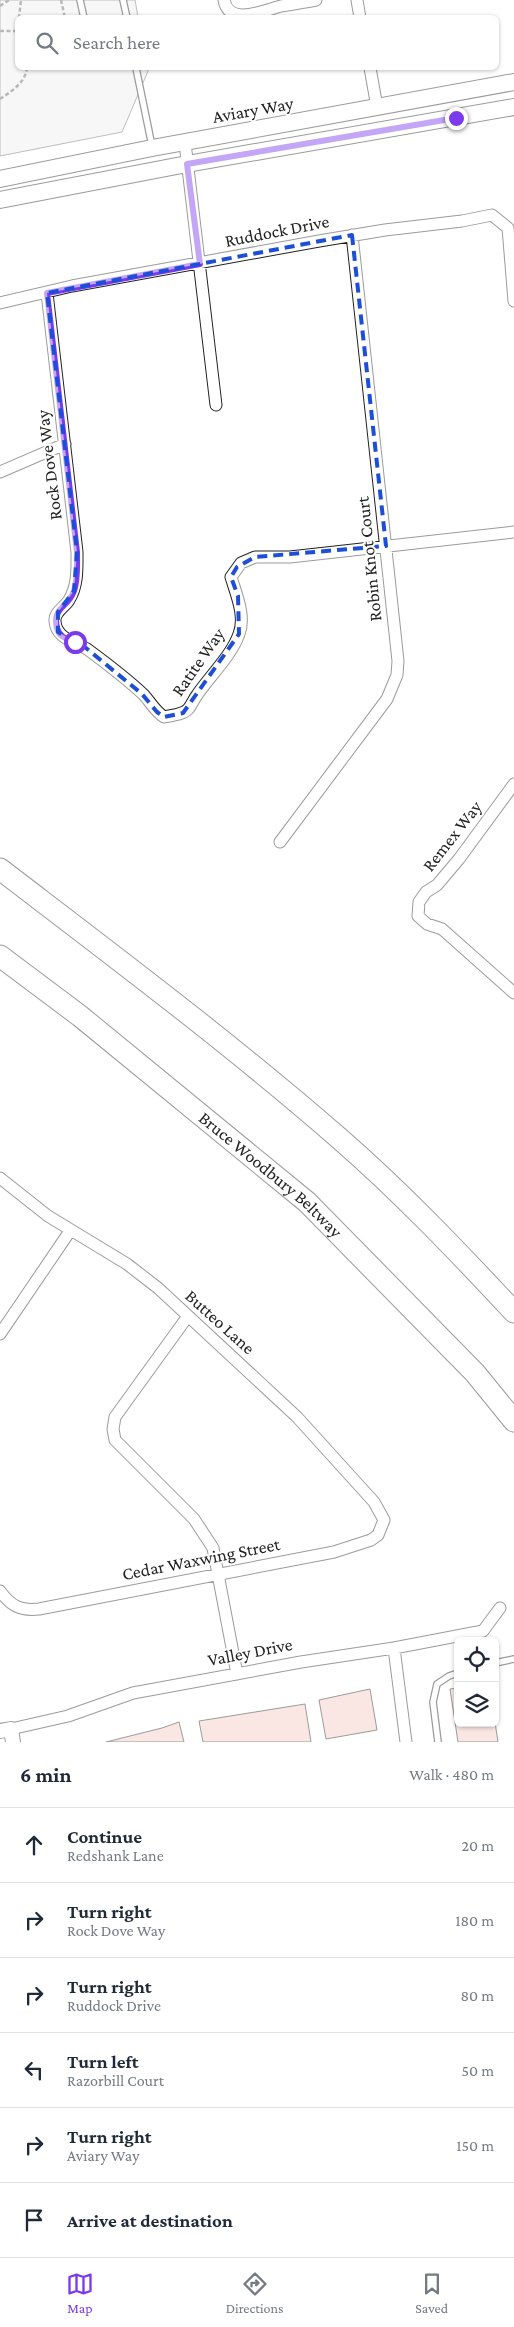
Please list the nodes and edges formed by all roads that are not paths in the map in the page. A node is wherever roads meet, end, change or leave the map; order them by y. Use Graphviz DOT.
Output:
graph roads {
  1 [pos="80,0"];
  2 [pos="123,0"];
  3 [pos="224,0"];
  4 [pos="316,0"];
  5 [pos="357,0"];
  6 [pos="83,15"];
  7 [pos="126,15"];
  8 [pos="360,15"];
  9 [pos="136,70"];
  10 [pos="370,70"];
  11 [pos="514,82"];
  12 [pos="514,107"];
  13 [pos="377,108"];
  14 [pos="185,143"];
  15 [pos="294,146"];
  16 [pos="152,148"];
  17 [pos="187,164"];
  18 [pos="0,179"];
  19 [pos="0,200"];
  20 [pos="352,235"];
  21 [pos="200,264"];
  22 [pos="47,293"];
  23 [pos="514,300"];
  24 [pos="0,303"];
  25 [pos="216,405"];
  26 [pos="64,444"];
  27 [pos="0,472"];
  28 [pos="514,532"];
  29 [pos="386,546"];
  30 [pos="177,714"];
  31 [pos="514,784"];
  32 [pos="280,842"];
  33 [pos="0,869"];
  34 [pos="0,956"];
  35 [pos="514,993"];
  36 [pos="0,1178"];
  37 [pos="70,1230"];
  38 [pos="514,1312"];
  39 [pos="188,1316"];
  40 [pos="0,1334"];
  41 [pos="514,1421"];
  42 [pos="382,1525"];
  43 [pos="219,1573"];
  44 [pos="0,1591"];
  45 [pos="500,1608"];
  46 [pos="394,1648"];
  47 [pos="514,1659"];
  48 [pos="499,1662"];
  49 [pos="237,1674"];
  50 [pos="454,1674"];
  51 [pos="8,1734"];
  52 [pos="406,1742"];
  53 [pos="438,1742"];
  1 -- 6 [label="lane"];
  2 -- 7 [label="lane"];
  3 -- 4 [label="street"];
  5 -- 8 [label="street"];
  9 -- 16 [label="lane"];
  10 -- 13 [label="street"];
  11 -- 13 [label="main road, Aviary Way"];
  12 -- 15 [label="main road"];
  13 -- 14 [label="main road, Aviary Way"];
  13 -- 15 [label="main road"];
  14 -- 16 [label="main road, Aviary Way"];
  14 -- 17 [label="street"];
  15 -- 17 [label="main road"];
  16 -- 18 [label="main road, Aviary Way"];
  17 -- 19 [label="main road"];
  17 -- 21 [label="street"];
  20 -- 21 [label="street, Ruddock Drive"];
  20 -- 23 [label="street, Ruddock Drive"];
  20 -- 29 [label="street, Robin Knot Court"];
  21 -- 22 [label="street, Ruddock Drive"];
  21 -- 25 [label="street"];
  22 -- 24 [label="street, Ruddock Drive"];
  22 -- 26 [label="street, Rock Dove Way"];
  26 -- 27 [label="street"];
  26 -- 30 [label="street, Rock Dove Way"];
  28 -- 29 [label="street"];
  29 -- 30 [label="street, Ratite Way"];
  29 -- 32 [label="street, Robin Knot Court"];
  31 -- 35 [label="street, Remex Way"];
  33 -- 38 [label="highway"];
  34 -- 41 [label="highway, Bruce Woodbury Beltway"];
  36 -- 37 [label="street, Butteo Lane"];
  37 -- 39 [label="street, Butteo Lane"];
  37 -- 40 [label="street"];
  39 -- 42 [label="street, Butteo Lane"];
  39 -- 43 [label="street"];
  42 -- 43 [label="street, Cedar Waxwing Street"];
  43 -- 44 [label="street, Cedar Waxwing Street"];
  43 -- 49 [label="street"];
  45 -- 46 [label="street, Valley Drive"];
  46 -- 49 [label="street, Valley Drive"];
  46 -- 52 [label="street"];
  47 -- 48 [label="lane"];
  49 -- 51 [label="street, Valley Drive"];
  50 -- 53 [label="lane"];
}
